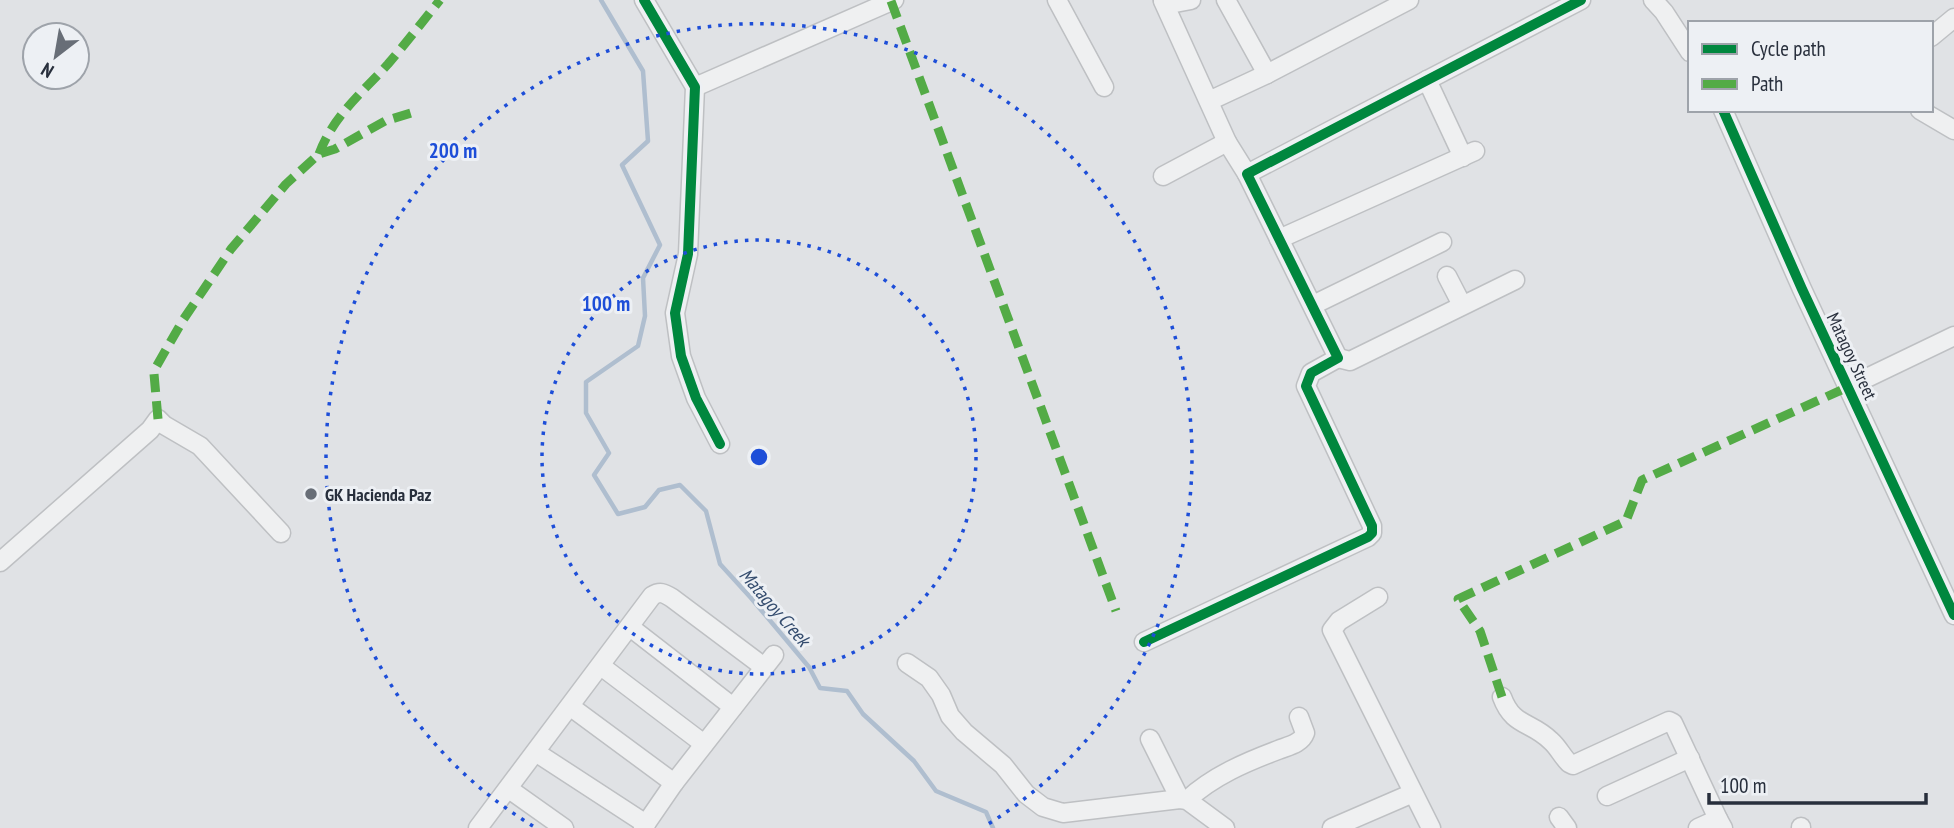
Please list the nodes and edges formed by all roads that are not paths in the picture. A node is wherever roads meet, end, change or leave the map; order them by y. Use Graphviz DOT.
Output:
graph roads {
  1 [pos="645,0"];
  2 [pos="894,0"];
  3 [pos="1058,0"];
  4 [pos="1191,0"];
  5 [pos="1226,0"];
  6 [pos="1409,0"];
  7 [pos="1581,0"];
  8 [pos="1653,0"];
  9 [pos="1163,1"];
  10 [pos="1954,18"];
  11 [pos="1933,35"];
  12 [pos="1688,49"];
  13 [pos="1267,74"];
  14 [pos="1427,80"];
  15 [pos="695,87"];
  16 [pos="1104,87"];
  17 [pos="1209,101"];
  18 [pos="1724,112"];
  19 [pos="1923,112"];
  20 [pos="1954,130"];
  21 [pos="1227,142"];
  22 [pos="1247,174"];
  23 [pos="1163,176"];
  24 [pos="1279,239"];
  25 [pos="1442,242"];
  26 [pos="1447,276"];
  27 [pos="1515,281"];
  28 [pos="1312,305"];
  29 [pos="1462,305"];
  30 [pos="1954,336"];
  31 [pos="1338,358"];
  32 [pos="1848,387"];
  33 [pos="720,444"];
  34 [pos="281,533"];
  35 [pos="0,562"];
  36 [pos="1378,597"];
  37 [pos="1954,615"];
  38 [pos="629,627"];
  39 [pos="1144,642"];
  40 [pos="907,663"];
  41 [pos="601,666"];
  42 [pos="1502,697"];
  43 [pos="571,707"];
  44 [pos="733,707"];
  45 [pos="1299,718"];
  46 [pos="1150,739"];
  47 [pos="704,744"];
  48 [pos="537,752"];
  49 [pos="1690,758"];
  50 [pos="674,783"];
  51 [pos="509,789"];
  52 [pos="1413,793"];
  53 [pos="1607,796"];
  54 [pos="1184,799"];
  55 [pos="1721,824"];
  56 [pos="645,826"];
  57 [pos="481,827"];
  58 [pos="564,828"];
  59 [pos="1225,828"];
  60 [pos="1332,828"];
  61 [pos="1431,828"];
  62 [pos="1698,828"];
  1 -- 15 [label="street"];
  2 -- 15 [label="street"];
  3 -- 16 [label="street"];
  4 -- 9 [label="street"];
  5 -- 13 [label="street"];
  6 -- 13 [label="street"];
  7 -- 14 [label="street"];
  8 -- 12 [label="street"];
  9 -- 17 [label="street"];
  10 -- 11 [label="street"];
  13 -- 17 [label="street"];
  14 -- 22 [label="street"];
  14 -- 24 [label="street"];
  15 -- 33 [label="street"];
  17 -- 21 [label="street"];
  18 -- 32 [label="street, Matagoy Street"];
  19 -- 20 [label="street"];
  21 -- 22 [label="street"];
  21 -- 23 [label="street"];
  22 -- 24 [label="street"];
  24 -- 28 [label="street"];
  25 -- 28 [label="street"];
  26 -- 29 [label="street"];
  27 -- 29 [label="street"];
  28 -- 31 [label="street"];
  29 -- 31 [label="street"];
  30 -- 32 [label="street"];
  31 -- 39 [label="street"];
  32 -- 37 [label="street, Matagoy Street"];
  34 -- 35 [label="street"];
  36 -- 52 [label="street"];
  38 -- 41 [label="street"];
  38 -- 44 [label="street"];
  38 -- 44 [label="street"];
  40 -- 54 [label="street"];
  41 -- 43 [label="street"];
  41 -- 47 [label="street"];
  42 -- 49 [label="street"];
  43 -- 48 [label="street"];
  43 -- 50 [label="street"];
  44 -- 47 [label="street"];
  45 -- 54 [label="street"];
  46 -- 54 [label="street"];
  47 -- 50 [label="street"];
  48 -- 51 [label="street"];
  48 -- 56 [label="street"];
  49 -- 53 [label="street"];
  49 -- 55 [label="street"];
  50 -- 56 [label="street"];
  51 -- 57 [label="street"];
  51 -- 58 [label="street"];
  52 -- 60 [label="street"];
  52 -- 61 [label="street"];
  54 -- 59 [label="street"];
  55 -- 62 [label="street"];
}
